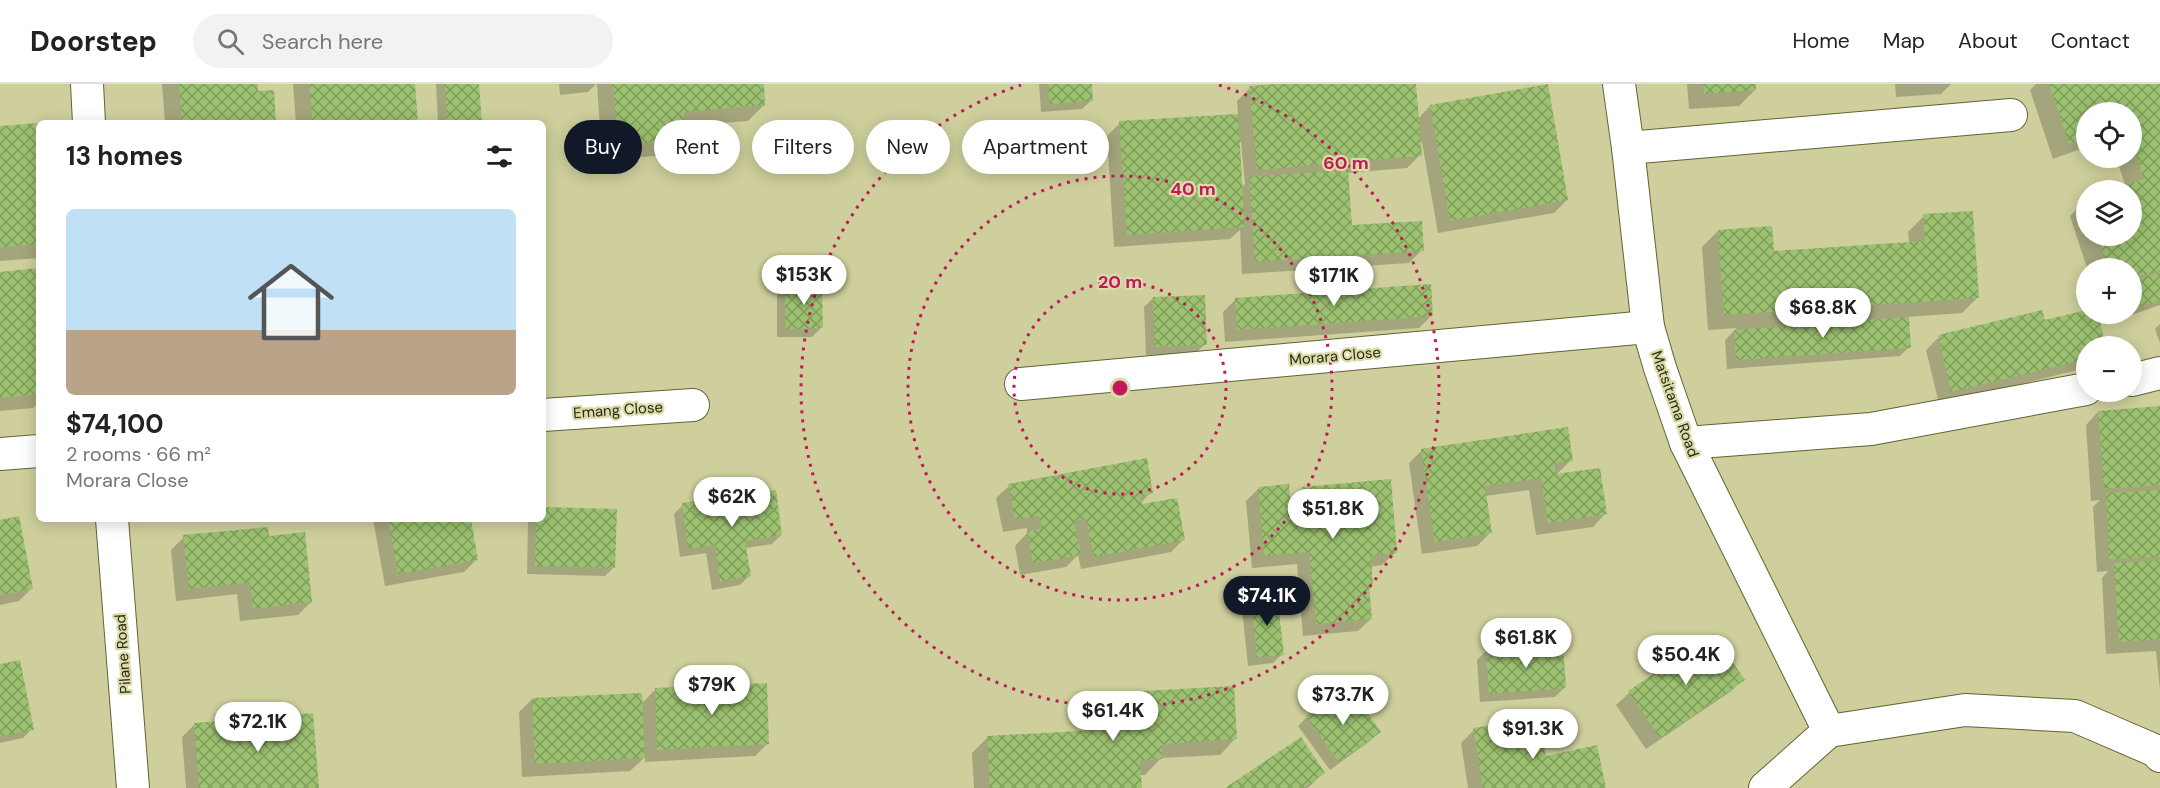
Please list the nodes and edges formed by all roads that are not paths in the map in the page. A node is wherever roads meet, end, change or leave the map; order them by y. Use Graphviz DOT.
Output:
graph roads {
  1 [pos="87,84"];
  2 [pos="1619,84"];
  3 [pos="2011,115"];
  4 [pos="89,120"];
  5 [pos="1628,148"];
  6 [pos="1648,327"];
  7 [pos="2160,373"];
  8 [pos="2142,378"];
  9 [pos="1021,384"];
  10 [pos="2076,391"];
  11 [pos="693,405"];
  12 [pos="546,415"];
  13 [pos="1686,443"];
  14 [pos="36,451"];
  15 [pos="0,454"];
  16 [pos="112,522"];
  17 [pos="1829,731"];
  18 [pos="2160,756"];
  19 [pos="133,788"];
  20 [pos="1765,788"];
  1 -- 4 [label="street"];
  2 -- 5 [label="street, Matsitama Road"];
  3 -- 5 [label="street"];
  5 -- 6 [label="street, Matsitama Road"];
  6 -- 9 [label="street, Morara Close"];
  6 -- 13 [label="street, Matsitama Road"];
  7 -- 8 [label="street"];
  10 -- 13 [label="street"];
  11 -- 12 [label="street, Emang Close"];
  13 -- 17 [label="street, Matsitama Road"];
  14 -- 15 [label="street"];
  16 -- 19 [label="street, Pilane Road"];
  17 -- 18 [label="street"];
  17 -- 20 [label="street"];
}
